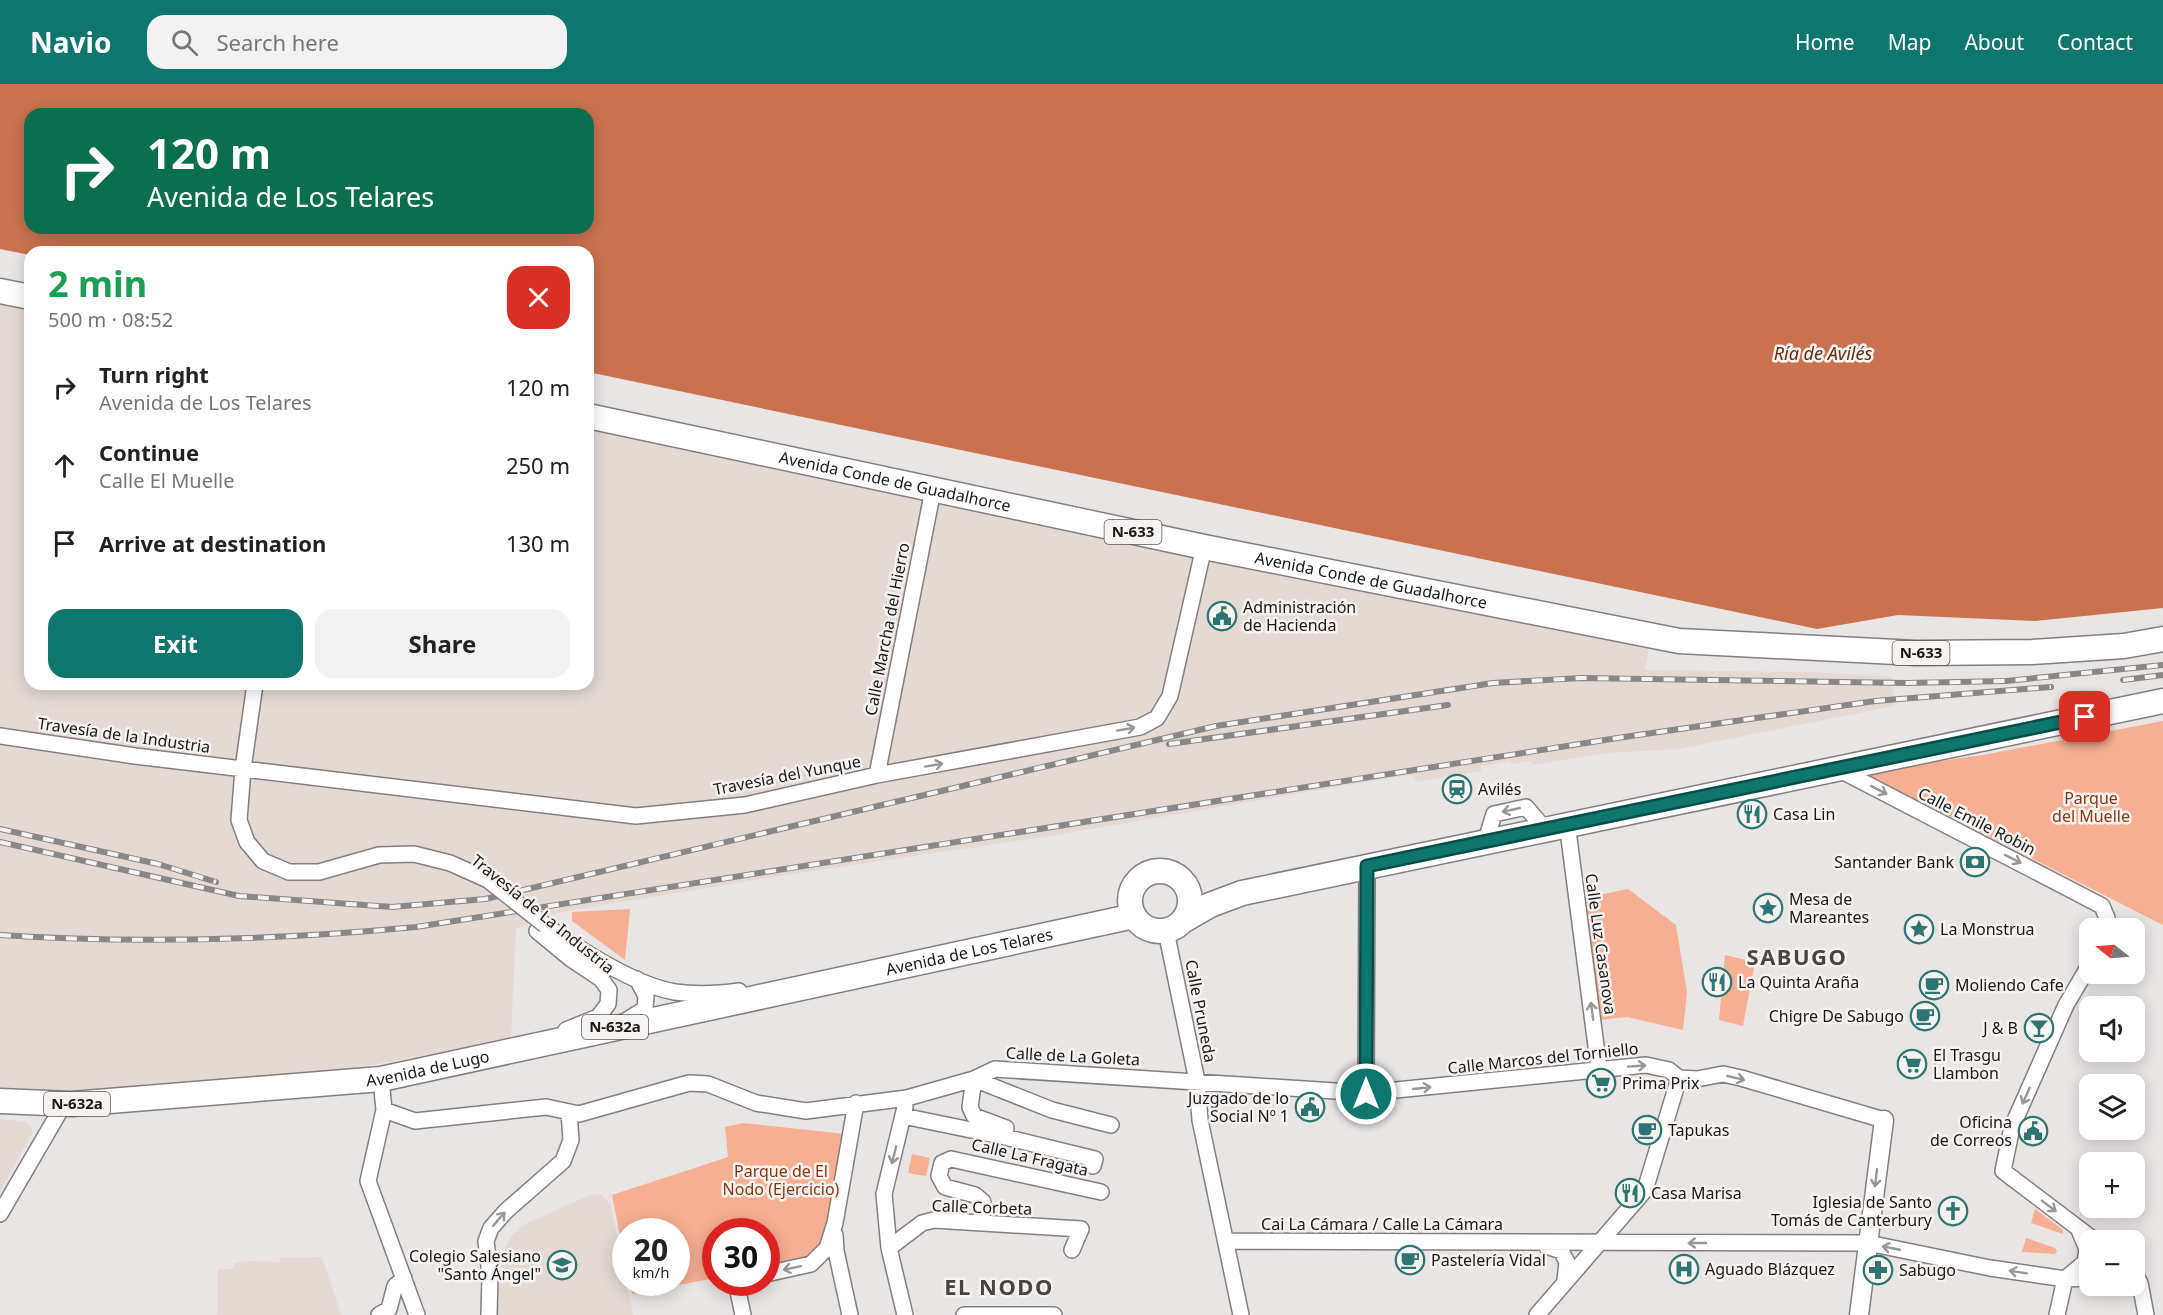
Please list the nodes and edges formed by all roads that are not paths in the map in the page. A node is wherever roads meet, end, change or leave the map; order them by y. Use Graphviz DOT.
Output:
graph roads {
  1 [pos="0,291"];
  2 [pos="24,296"];
  3 [pos="594,417"];
  4 [pos="933,490"];
  5 [pos="1204,547"];
  6 [pos="2163,639"];
  7 [pos="254,690"];
  8 [pos="2163,701"];
  9 [pos="0,736"];
  10 [pos="1836,768"];
  11 [pos="243,769"];
  12 [pos="877,776"];
  13 [pos="1567,823"];
  14 [pos="1367,866"];
  15 [pos="1183,881"];
  16 [pos="1242,893"];
  17 [pos="1132,905"];
  18 [pos="2107,918"];
  19 [pos="1175,925"];
  20 [pos="540,927"];
  21 [pos="849,976"];
  22 [pos="637,979"];
  23 [pos="2079,984"];
  24 [pos="616,1027"];
  25 [pos="522,1047"];
  26 [pos="1599,1069"];
  27 [pos="1679,1078"];
  28 [pos="381,1079"];
  29 [pos="974,1079"];
  30 [pos="1197,1082"];
  31 [pos="1366,1094"];
  32 [pos="907,1098"];
  33 [pos="0,1101"];
  34 [pos="856,1103"];
  35 [pos="64,1104"];
  36 [pos="384,1110"];
  37 [pos="569,1112"];
  38 [pos="903,1116"];
  39 [pos="1884,1120"];
  40 [pos="1111,1125"];
  41 [pos="1005,1137"];
  42 [pos="1094,1163"];
  43 [pos="1101,1192"];
  44 [pos="0,1214"];
  45 [pos="835,1223"];
  46 [pos="981,1223"];
  47 [pos="2079,1229"];
  48 [pos="1226,1241"];
  49 [pos="1537,1243"];
  50 [pos="1599,1243"];
  51 [pos="1868,1243"];
  52 [pos="889,1248"];
  53 [pos="1072,1250"];
  54 [pos="780,1271"];
  55 [pos="404,1278"];
  56 [pos="2079,1278"];
  57 [pos="2065,1279"];
  58 [pos="1565,1280"];
  59 [pos="739,1296"];
  60 [pos="2143,1296"];
  61 [pos="379,1315"];
  62 [pos="417,1315"];
  63 [pos="489,1315"];
  64 [pos="742,1315"];
  65 [pos="850,1315"];
  66 [pos="905,1315"];
  67 [pos="964,1315"];
  68 [pos="1053,1315"];
  69 [pos="1241,1315"];
  70 [pos="1538,1315"];
  71 [pos="1859,1315"];
  72 [pos="2057,1315"];
  73 [pos="2146,1315"];
  1 -- 2 [label="main road"];
  3 -- 4 [label="main road, Avenida Conde de Guadalhorce / N-633"];
  4 -- 5 [label="main road, Avenida Conde de Guadalhorce / N-633"];
  4 -- 12 [label="street, Calle Marcha del Hierro"];
  5 -- 6 [label="main road, Avenida Conde de Guadalhorce / N-633"];
  12 -- 5 [label="street, Travesía del Yunque, one-way"];
  7 -- 11 [label="street, Travesía de La Industria"];
  8 -- 10 [label="main road, N-632a"];
  9 -- 11 [label="street, Travesía de la Industria"];
  10 -- 13 [label="main road, N-632a"];
  10 -- 18 [label="street, Calle Emile Robin, one-way"];
  11 -- 12 [label="street, Travesía del Yunque"];
  11 -- 20 [label="street, Travesía de La Industria, bridge"];
  13 -- 14 [label="main road, N-632a"];
  26 -- 13 [label="street, Calle Luz Casanova, one-way"];
  14 -- 16 [label="main road, N-632a"];
  14 -- 31 [label="street"];
  15 -- 16 [label="main road, N-632a"];
  15 -- 17 [label="main road, N-632a"];
  15 -- 19 [label="main road"];
  16 -- 19 [label="main road, N-632a"];
  17 -- 19 [label="main road"];
  17 -- 21 [label="main road, Avenida de Los Telares / N-632a"];
  19 -- 30 [label="street, Calle Pruneda"];
  20 -- 22 [label="street, Travesía de La Industria"];
  20 -- 25 [label="street, Travesía de La Industria"];
  21 -- 22 [label="street, Travesía de La Industria"];
  21 -- 24 [label="main road, Avenida de Lugo / N-632a"];
  22 -- 24 [label="street"];
  23 -- 47 [label="street, one-way"];
  24 -- 25 [label="main road, Avenida de Lugo / N-632a"];
  25 -- 28 [label="main road, Avenida de Lugo / N-632a"];
  26 -- 27 [label="street, Calle Marcos del Torniello, one-way"];
  31 -- 26 [label="street, Calle Marcos del Torniello, one-way"];
  27 -- 39 [label="street, Calle Marcos del Torniello, one-way"];
  27 -- 50 [label="street"];
  28 -- 35 [label="main road, Avenida de Lugo / N-632a"];
  28 -- 36 [label="street"];
  29 -- 30 [label="street, Calle de La Goleta"];
  29 -- 32 [label="street, Calle de La Goleta"];
  29 -- 40 [label="street"];
  29 -- 41 [label="street"];
  30 -- 31 [label="street, Calle Marcos del Torniello"];
  30 -- 48 [label="street, Calle Pruneda"];
  32 -- 34 [label="street, Calle de La Goleta"];
  32 -- 38 [label="street"];
  33 -- 35 [label="main road, Avenida de Lugo / N-632a"];
  34 -- 37 [label="street, Calle de La Goleta"];
  34 -- 45 [label="street"];
  35 -- 44 [label="street"];
  36 -- 37 [label="street, Calle de La Goleta"];
  36 -- 55 [label="street"];
  63 -- 37 [label="street, one-way"];
  38 -- 41 [label="street"];
  38 -- 52 [label="street, one-way"];
  39 -- 51 [label="street, one-way"];
  41 -- 42 [label="street"];
  43 -- 46 [label="street, Calle La Fragata"];
  45 -- 54 [label="street, one-way"];
  45 -- 65 [label="street"];
  46 -- 52 [label="street, Calle Corbeta"];
  46 -- 53 [label="street, Calle Corbeta"];
  47 -- 57 [label="street"];
  48 -- 49 [label="street, Cai La Cámara / Calle La Cámara"];
  48 -- 69 [label="street, Calle Pruneda"];
  49 -- 50 [label="street, Cai La Cámara / Calle La Cámara"];
  49 -- 58 [label="street, Cai La Cámara / Calle La Cámara"];
  51 -- 50 [label="street, Cai La Cámara / Calle La Cámara, one-way"];
  50 -- 58 [label="street"];
  57 -- 51 [label="street, Cai La Cámara / Calle La Cámara, one-way"];
  51 -- 71 [label="street"];
  52 -- 66 [label="street"];
  55 -- 61 [label="street"];
  55 -- 62 [label="street"];
  56 -- 57 [label="street, Cai La Cámara / Calle La Cámara"];
  57 -- 72 [label="street"];
  58 -- 70 [label="street"];
  59 -- 64 [label="street"];
  60 -- 73 [label="street"];
  67 -- 68 [label="street"];
}
